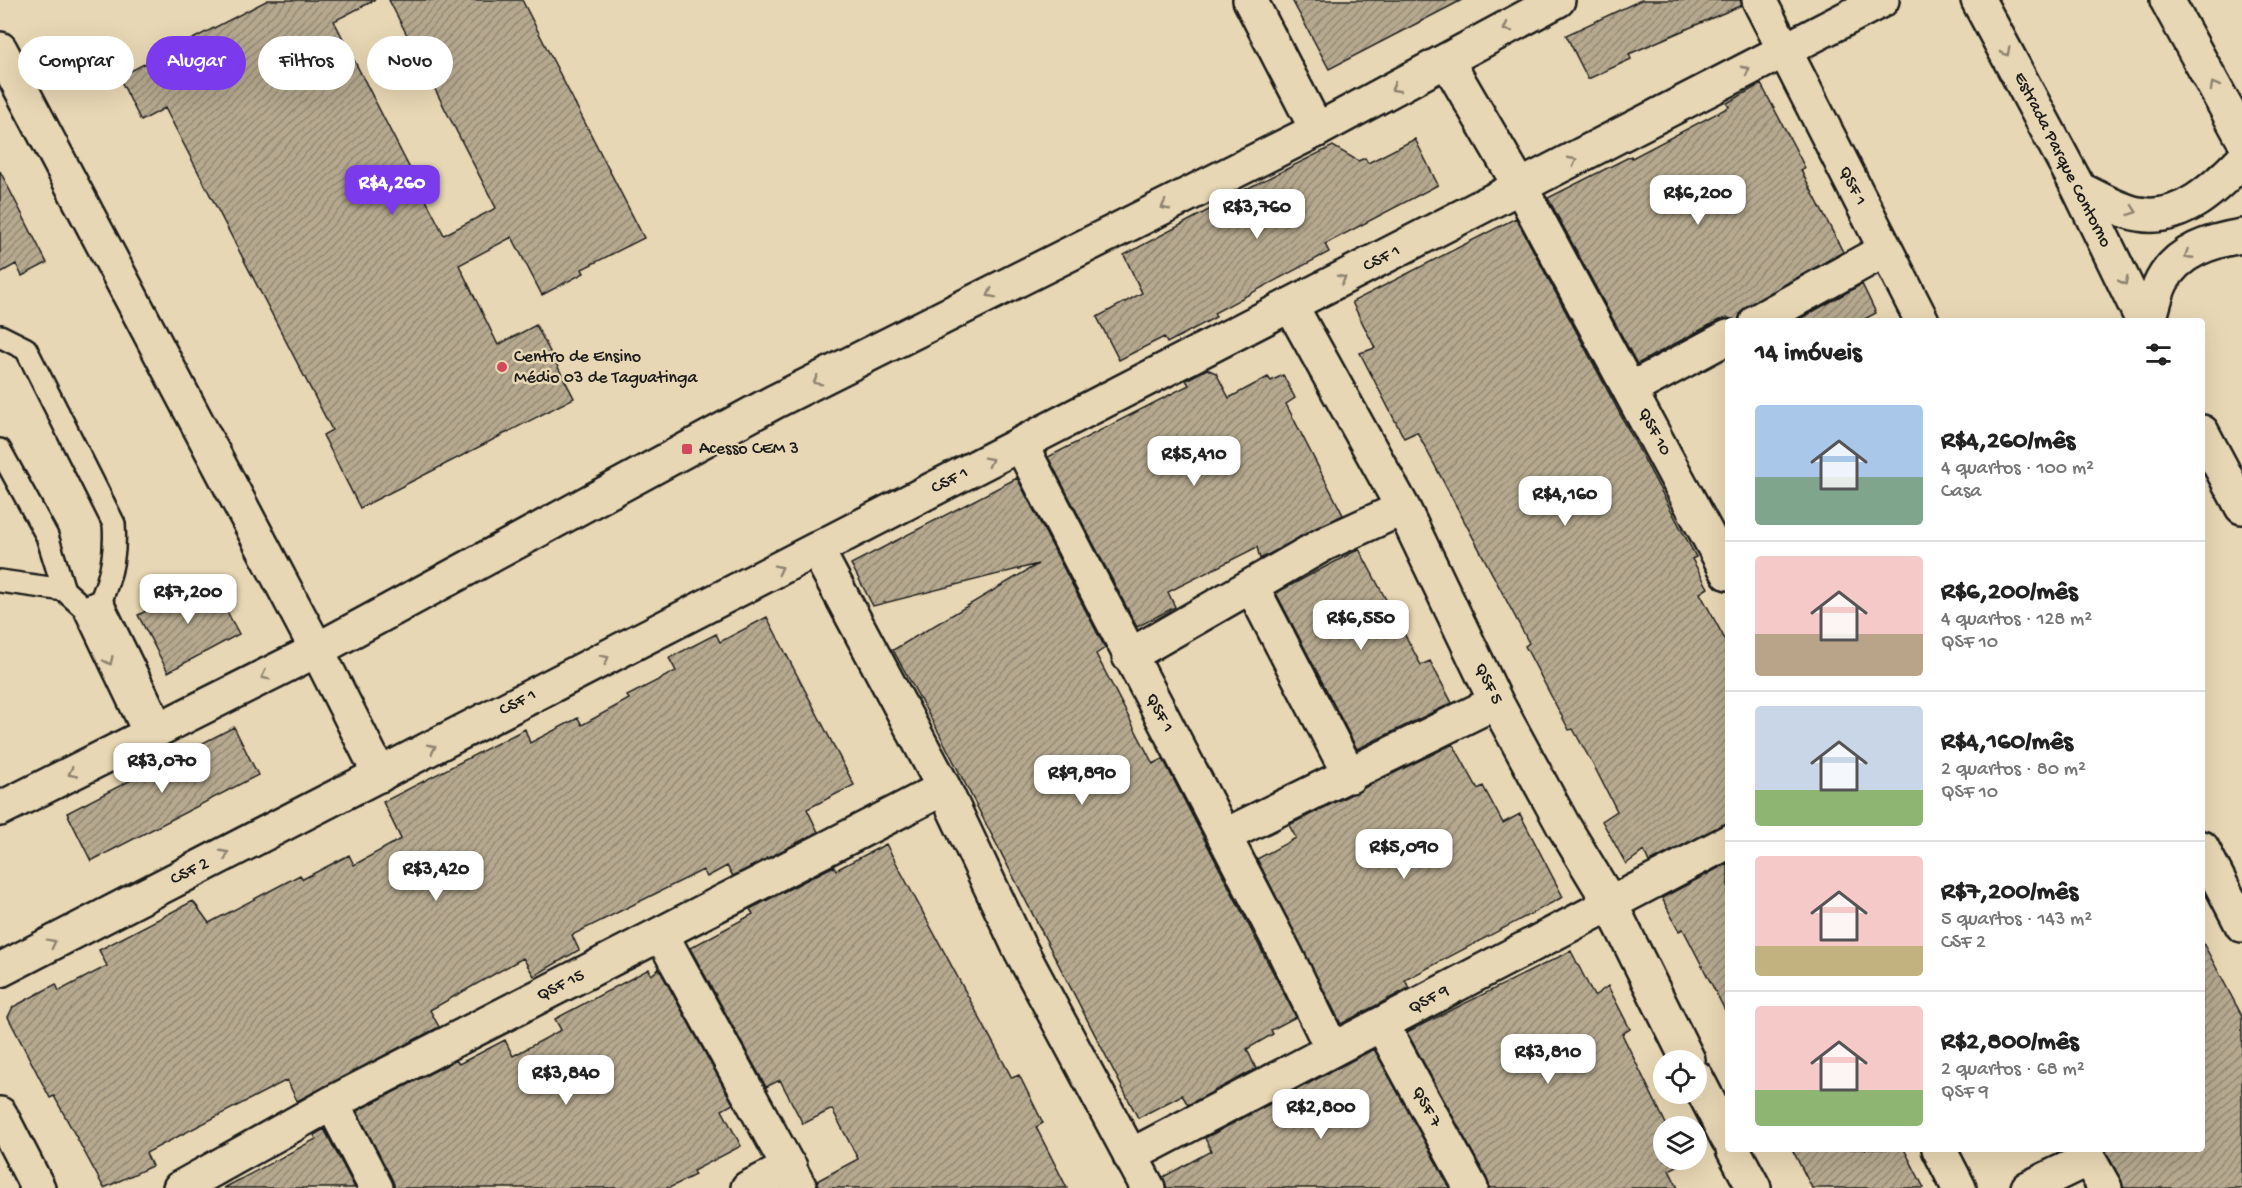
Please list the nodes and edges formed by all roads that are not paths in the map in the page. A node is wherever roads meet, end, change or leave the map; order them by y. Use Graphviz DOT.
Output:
graph roads {
  1 [pos="1250,0"];
  2 [pos="1558,0"];
  3 [pos="1759,0"];
  4 [pos="1882,0"];
  5 [pos="1978,0"];
  6 [pos="2167,0"];
  7 [pos="0,49"];
  8 [pos="1783,51"];
  9 [pos="1447,61"];
  10 [pos="1317,130"];
  11 [pos="2242,137"];
  12 [pos="2242,159"];
  13 [pos="1521,188"];
  14 [pos="2079,189"];
  15 [pos="2242,236"];
  16 [pos="1885,250"];
  17 [pos="1290,306"];
  18 [pos="1763,318"];
  19 [pos="1920,318"];
  20 [pos="2142,318"];
  21 [pos="2150,318"];
  22 [pos="0,336"];
  23 [pos="1725,339"];
  24 [pos="1631,389"];
  25 [pos="2205,438"];
  26 [pos="1021,445"];
  27 [pos="0,450"];
  28 [pos="2242,507"];
  29 [pos="1403,508"];
  30 [pos="817,550"];
  31 [pos="1725,567"];
  32 [pos="0,580"];
  33 [pos="1252,587"];
  34 [pos="64,590"];
  35 [pos="93,604"];
  36 [pos="317,650"];
  37 [pos="1129,656"];
  38 [pos="1496,702"];
  39 [pos="154,732"];
  40 [pos="380,775"];
  41 [pos="1350,776"];
  42 [pos="944,788"];
  43 [pos="0,809"];
  44 [pos="1224,836"];
  45 [pos="1725,844"];
  46 [pos="2205,854"];
  47 [pos="1610,903"];
  48 [pos="2242,925"];
  49 [pos="661,934"];
  50 [pos="0,970"];
  51 [pos="1382,1025"];
  52 [pos="1332,1049"];
  53 [pos="1683,1050"];
  54 [pos="1707,1088"];
  55 [pos="1719,1101"];
  56 [pos="332,1103"];
  57 [pos="0,1113"];
  58 [pos="1725,1126"];
  59 [pos="1735,1152"];
  60 [pos="1941,1152"];
  61 [pos="2086,1154"];
  62 [pos="1130,1156"];
  63 [pos="795,1178"];
  64 [pos="38,1188"];
  65 [pos="180,1188"];
  66 [pos="376,1188"];
  67 [pos="748,1188"];
  68 [pos="1148,1188"];
  69 [pos="1471,1188"];
  70 [pos="1754,1188"];
  71 [pos="1959,1188"];
  72 [pos="2028,1188"];
  73 [pos="2105,1188"];
  1 -- 10 [label="main road"];
  2 -- 9 [label="main road, one-way"];
  3 -- 8 [label="main road, QSF 1"];
  4 -- 8 [label="main road, CSF 1"];
  5 -- 14 [label="main road, Estrada Parque Contorno, one-way"];
  11 -- 6 [label="main road, one-way"];
  7 -- 36 [label="main road"];
  13 -- 8 [label="main road, CSF 1, one-way"];
  8 -- 16 [label="main road, QSF 1"];
  9 -- 10 [label="main road, one-way"];
  9 -- 13 [label="main road"];
  10 -- 36 [label="main road, one-way"];
  14 -- 12 [label="main road, one-way"];
  17 -- 13 [label="main road, CSF 1, one-way"];
  13 -- 24 [label="main road"];
  14 -- 20 [label="main road, Estrada Parque Contorno, one-way"];
  15 -- 21 [label="main road, one-way"];
  16 -- 18 [label="main road"];
  16 -- 19 [label="main road, QSF 1"];
  17 -- 26 [label="main road, CSF 1"];
  17 -- 29 [label="main road, QSF 5"];
  22 -- 35 [label="lane"];
  23 -- 24 [label="main road, QSF 10"];
  24 -- 31 [label="main road, QSF 10"];
  25 -- 28 [label="main road"];
  30 -- 26 [label="main road, CSF 1, one-way"];
  26 -- 37 [label="main road, QSF 1"];
  27 -- 34 [label="lane"];
  29 -- 33 [label="main road"];
  29 -- 38 [label="main road, QSF 5"];
  40 -- 30 [label="main road, CSF 1, one-way"];
  30 -- 42 [label="main road"];
  32 -- 34 [label="lane"];
  33 -- 37 [label="main road"];
  33 -- 41 [label="main road"];
  34 -- 35 [label="lane"];
  35 -- 39 [label="lane"];
  36 -- 39 [label="main road, one-way"];
  36 -- 40 [label="main road"];
  37 -- 44 [label="main road, QSF 1"];
  38 -- 41 [label="main road"];
  38 -- 47 [label="main road, QSF 5"];
  39 -- 43 [label="main road, one-way"];
  50 -- 40 [label="main road, CSF 2, one-way"];
  41 -- 44 [label="main road"];
  42 -- 49 [label="main road, QSF 15"];
  42 -- 62 [label="main road"];
  44 -- 52 [label="main road, QSF 1"];
  45 -- 47 [label="main road, QSF 9"];
  46 -- 48 [label="main road"];
  47 -- 51 [label="main road, QSF 9"];
  47 -- 53 [label="main road, QSF 5"];
  49 -- 56 [label="main road, QSF 15"];
  49 -- 63 [label="main road"];
  51 -- 52 [label="main road, QSF 9"];
  51 -- 69 [label="main road, QSF 7"];
  52 -- 62 [label="main road, QSF 9"];
  54 -- 55 [label="main road"];
  55 -- 58 [label="main road"];
  56 -- 65 [label="main road, QSF 15"];
  56 -- 66 [label="main road"];
  57 -- 64 [label="main road"];
  59 -- 70 [label="main road"];
  60 -- 71 [label="main road"];
  61 -- 72 [label="main road"];
  61 -- 73 [label="main road"];
  62 -- 68 [label="main road"];
  63 -- 67 [label="main road"];
}
